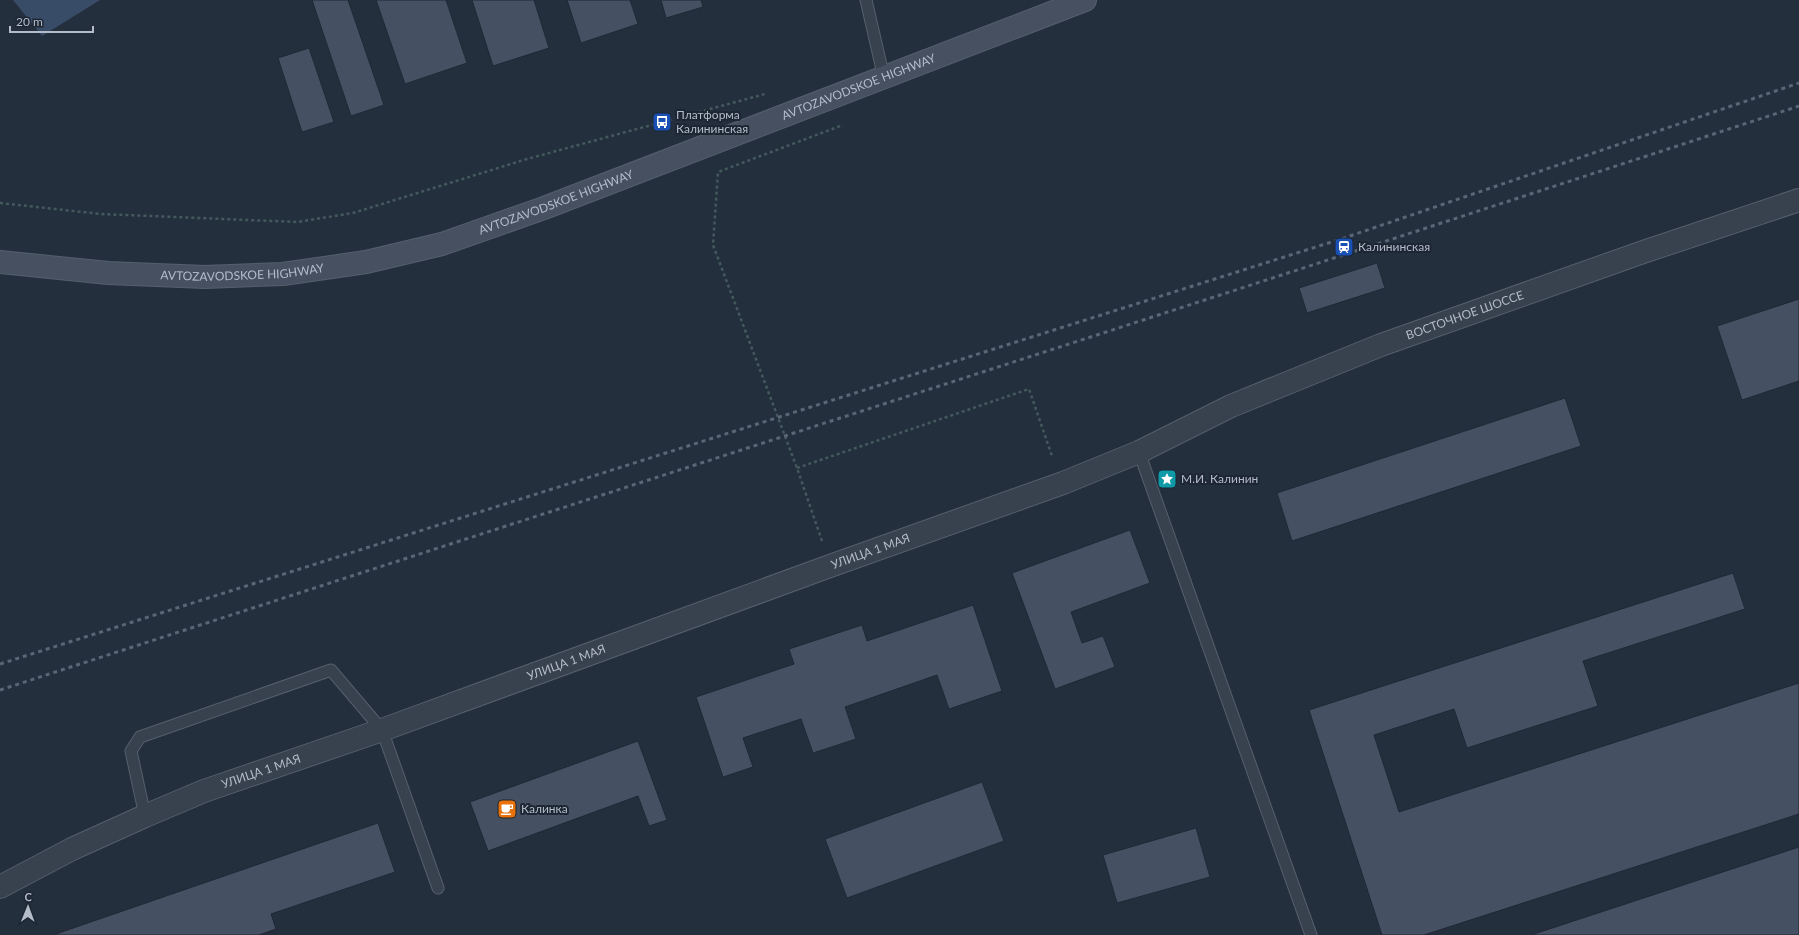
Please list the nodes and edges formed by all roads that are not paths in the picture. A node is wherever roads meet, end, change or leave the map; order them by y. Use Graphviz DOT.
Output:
graph roads {
  1 [pos="866,0"];
  2 [pos="1085,0"];
  3 [pos="884,78"];
  4 [pos="1799,200"];
  5 [pos="0,262"];
  6 [pos="1139,452"];
  7 [pos="382,730"];
  8 [pos="145,816"];
  9 [pos="0,887"];
  10 [pos="438,888"];
  11 [pos="1311,935"];
  1 -- 3 [label="lane"];
  2 -- 3 [label="main road, AVTOZAVODSKOE HIGHWAY"];
  3 -- 5 [label="main road, AVTOZAVODSKOE HIGHWAY"];
  4 -- 6 [label="street, ВОСТОЧНОЕ ШОССЕ"];
  6 -- 7 [label="street, УЛИЦА 1 МАЯ"];
  6 -- 11 [label="lane"];
  7 -- 8 [label="street, УЛИЦА 1 МАЯ"];
  7 -- 8 [label="lane"];
  7 -- 10 [label="lane"];
  8 -- 9 [label="street, УЛИЦА 1 МАЯ"];
}
